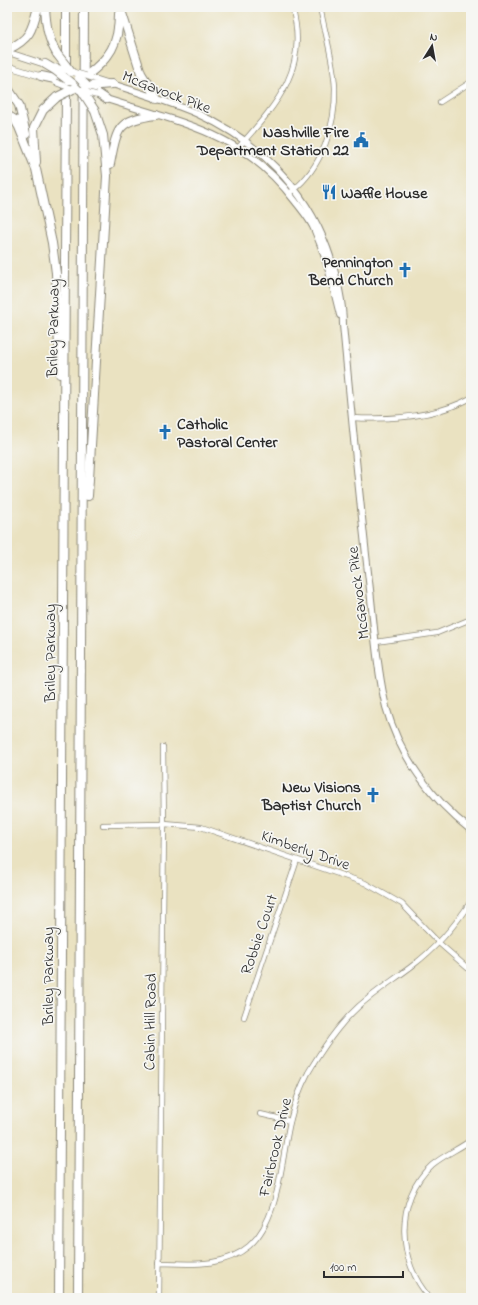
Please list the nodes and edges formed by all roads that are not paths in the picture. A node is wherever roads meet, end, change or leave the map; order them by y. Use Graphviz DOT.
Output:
graph roads {
  1 [pos="38,7"];
  2 [pos="45,7"];
  3 [pos="66,7"];
  4 [pos="84,7"];
  5 [pos="120,7"];
  6 [pos="292,7"];
  7 [pos="320,7"];
  8 [pos="7,51"];
  9 [pos="45,64"];
  10 [pos="7,66"];
  11 [pos="41,76"];
  12 [pos="70,76"];
  13 [pos="82,77"];
  14 [pos="55,80"];
  15 [pos="96,81"];
  16 [pos="471,82"];
  17 [pos="112,84"];
  18 [pos="7,87"];
  19 [pos="80,88"];
  20 [pos="106,99"];
  21 [pos="157,99"];
  22 [pos="440,102"];
  23 [pos="7,115"];
  24 [pos="156,115"];
  25 [pos="244,142"];
  26 [pos="26,143"];
  27 [pos="238,148"];
  28 [pos="36,169"];
  29 [pos="107,176"];
  30 [pos="296,188"];
  31 [pos="289,193"];
  32 [pos="343,325"];
  33 [pos="471,398"];
  34 [pos="352,418"];
  35 [pos="64,458"];
  36 [pos="83,600"];
  37 [pos="471,619"];
  38 [pos="376,642"];
  39 [pos="163,747"];
  40 [pos="164,824"];
  41 [pos="103,826"];
  42 [pos="471,830"];
  43 [pos="297,860"];
  44 [pos="471,901"];
  45 [pos="439,943"];
  46 [pos="471,971"];
  47 [pos="244,1017"];
  48 [pos="260,1114"];
  49 [pos="290,1121"];
  50 [pos="471,1140"];
  51 [pos="159,1263"];
  52 [pos="59,1298"];
  53 [pos="78,1298"];
  54 [pos="159,1298"];
  55 [pos="430,1298"];
  1 -- 8 [label="highway"];
  2 -- 12 [label="highway, bridge"];
  3 -- 35 [label="highway, Briley Parkway"];
  4 -- 36 [label="highway, Briley Parkway"];
  5 -- 13 [label="highway"];
  5 -- 21 [label="highway"];
  6 -- 25 [label="street"];
  7 -- 30 [label="street"];
  8 -- 9 [label="street"];
  9 -- 12 [label="highway, bridge"];
  10 -- 11 [label="street"];
  11 -- 14 [label="highway"];
  12 -- 13 [label="highway, bridge"];
  12 -- 14 [label="highway"];
  12 -- 19 [label="highway"];
  13 -- 15 [label="street, McGavock Pike"];
  13 -- 19 [label="highway, bridge"];
  14 -- 19 [label="street, bridge"];
  15 -- 17 [label="highway"];
  15 -- 19 [label="highway"];
  16 -- 22 [label="street"];
  17 -- 21 [label="main road, McGavock Pike"];
  18 -- 26 [label="highway"];
  19 -- 20 [label="highway"];
  19 -- 28 [label="highway, bridge"];
  19 -- 29 [label="highway, bridge"];
  20 -- 24 [label="main road, McGavock Pike"];
  21 -- 25 [label="main road, McGavock Pike"];
  23 -- 26 [label="highway"];
  24 -- 27 [label="main road, McGavock Pike"];
  24 -- 29 [label="highway"];
  25 -- 27 [label="street"];
  25 -- 30 [label="main road, McGavock Pike"];
  26 -- 28 [label="highway"];
  27 -- 31 [label="main road, McGavock Pike"];
  28 -- 35 [label="highway"];
  29 -- 36 [label="highway"];
  30 -- 31 [label="street"];
  30 -- 32 [label="main road, McGavock Pike"];
  31 -- 32 [label="main road, McGavock Pike"];
  32 -- 34 [label="main road, McGavock Pike"];
  33 -- 34 [label="street"];
  34 -- 38 [label="main road, McGavock Pike"];
  35 -- 52 [label="highway, Briley Parkway"];
  36 -- 53 [label="highway, Briley Parkway"];
  37 -- 38 [label="street"];
  38 -- 42 [label="main road, McGavock Pike"];
  39 -- 40 [label="street, Cabin Hill Road"];
  40 -- 41 [label="street, Kimberly Drive"];
  40 -- 43 [label="street, Kimberly Drive"];
  40 -- 51 [label="street, Cabin Hill Road"];
  43 -- 45 [label="street, Kimberly Drive"];
  43 -- 47 [label="street, Robbie Court"];
  44 -- 45 [label="street, Fairbrook Drive"];
  45 -- 46 [label="street, Kimberly Drive"];
  45 -- 49 [label="street, Fairbrook Drive"];
  48 -- 49 [label="street"];
  49 -- 51 [label="street, Fairbrook Drive"];
  50 -- 55 [label="street"];
  51 -- 54 [label="street, Cabin Hill Road"];
}
